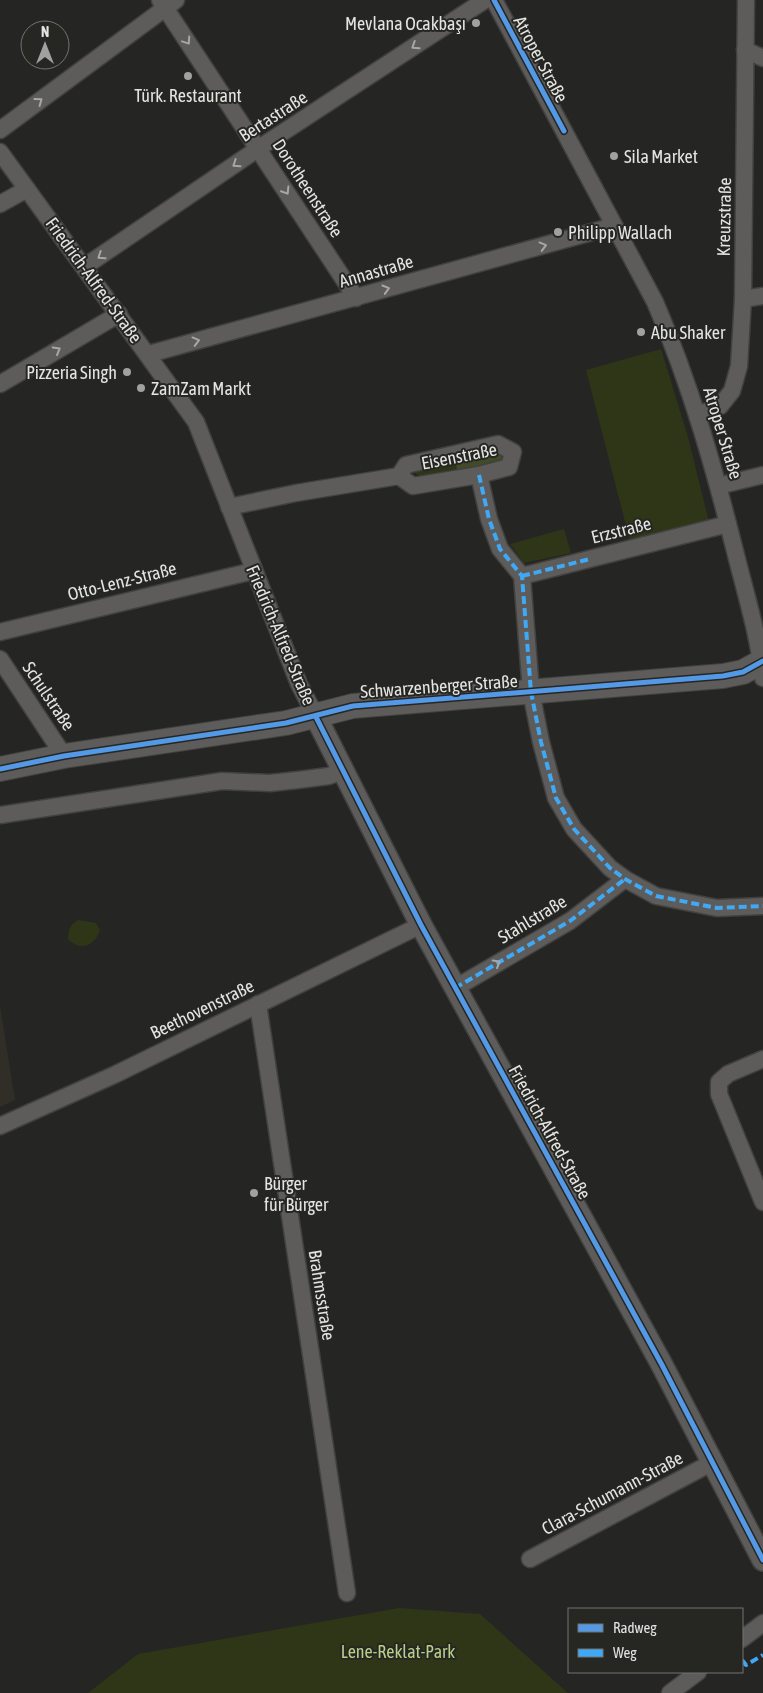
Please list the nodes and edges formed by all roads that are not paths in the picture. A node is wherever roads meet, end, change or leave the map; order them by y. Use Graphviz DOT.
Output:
graph roads {
  1 [pos="485,0"];
  2 [pos="494,0"];
  3 [pos="746,0"];
  4 [pos="167,3"];
  5 [pos="746,50"];
  6 [pos="763,58"];
  7 [pos="0,130"];
  8 [pos="259,148"];
  9 [pos="0,152"];
  10 [pos="26,189"];
  11 [pos="0,204"];
  12 [pos="614,226"];
  13 [pos="84,267"];
  14 [pos="763,296"];
  15 [pos="356,298"];
  16 [pos="743,299"];
  17 [pos="119,314"];
  18 [pos="149,354"];
  19 [pos="0,384"];
  20 [pos="698,415"];
  21 [pos="479,475"];
  22 [pos="763,475"];
  23 [pos="399,476"];
  24 [pos="718,486"];
  25 [pos="229,507"];
  26 [pos="728,524"];
  27 [pos="253,571"];
  28 [pos="522,576"];
  29 [pos="0,632"];
  30 [pos="0,659"];
  31 [pos="762,667"];
  32 [pos="531,692"];
  33 [pos="316,717"];
  34 [pos="64,756"];
  35 [pos="0,769"];
  36 [pos="342,771"];
  37 [pos="0,816"];
  38 [pos="625,879"];
  39 [pos="763,906"];
  40 [pos="421,924"];
  41 [pos="455,988"];
  42 [pos="258,1004"];
  43 [pos="763,1059"];
  44 [pos="0,1126"];
  45 [pos="763,1202"];
  46 [pos="713,1462"];
  47 [pos="530,1559"];
  48 [pos="763,1560"];
  49 [pos="348,1593"];
  50 [pos="763,1623"];
  51 [pos="743,1638"];
  52 [pos="697,1673"];
  53 [pos="670,1693"];
  1 -- 8 [label="street, Bertastraße, one-way"];
  2 -- 12 [label="street, Atroper Straße"];
  3 -- 5 [label="street, Kreuzstraße"];
  7 -- 4 [label="street, one-way"];
  4 -- 8 [label="street, Dorotheenstraße, one-way"];
  5 -- 6 [label="street"];
  5 -- 16 [label="street, Kreuzstraße"];
  8 -- 13 [label="street, Bertastraße, one-way"];
  8 -- 15 [label="street, Dorotheenstraße, one-way"];
  9 -- 10 [label="street, Friedrich-Alfred-Straße"];
  10 -- 11 [label="street"];
  10 -- 13 [label="street, Friedrich-Alfred-Straße"];
  15 -- 12 [label="street, Annastraße, one-way"];
  12 -- 20 [label="street, Atroper Straße"];
  13 -- 17 [label="street, Friedrich-Alfred-Straße"];
  14 -- 16 [label="street"];
  18 -- 15 [label="street, Annastraße, one-way"];
  16 -- 20 [label="street, Kreuzstraße"];
  17 -- 18 [label="street, Friedrich-Alfred-Straße"];
  19 -- 17 [label="street, one-way"];
  18 -- 25 [label="street, Friedrich-Alfred-Straße"];
  20 -- 24 [label="street, Atroper Straße"];
  21 -- 23 [label="street, Eisenstraße"];
  21 -- 23 [label="street, Eisenstraße"];
  21 -- 28 [label="street"];
  22 -- 24 [label="street"];
  23 -- 25 [label="street, Eisenstraße"];
  24 -- 26 [label="street, Atroper Straße"];
  25 -- 27 [label="street, Friedrich-Alfred-Straße"];
  26 -- 28 [label="street, Erzstraße"];
  26 -- 31 [label="street, Atroper Straße"];
  27 -- 29 [label="street, Otto-Lenz-Straße"];
  27 -- 33 [label="street, Friedrich-Alfred-Straße"];
  28 -- 32 [label="street"];
  30 -- 34 [label="street, Schulstraße"];
  31 -- 32 [label="main road, Schwarzenberger Straße"];
  32 -- 33 [label="main road, Schwarzenberger Straße"];
  32 -- 38 [label="street"];
  33 -- 34 [label="main road, Schwarzenberger Straße"];
  33 -- 36 [label="street, Friedrich-Alfred-Straße"];
  34 -- 35 [label="main road, Schwarzenberger Straße"];
  36 -- 37 [label="street"];
  36 -- 40 [label="street, Friedrich-Alfred-Straße"];
  38 -- 39 [label="street"];
  41 -- 38 [label="street, Stahlstraße, one-way"];
  40 -- 41 [label="street, Friedrich-Alfred-Straße"];
  40 -- 42 [label="street, Beethovenstraße"];
  41 -- 46 [label="street, Friedrich-Alfred-Straße"];
  42 -- 44 [label="street, Beethovenstraße"];
  42 -- 49 [label="street, Brahmsstraße"];
  43 -- 45 [label="street"];
  46 -- 47 [label="street, Clara-Schumann-Straße"];
  46 -- 48 [label="street, Friedrich-Alfred-Straße"];
  50 -- 51 [label="street"];
  52 -- 53 [label="street"];
}
